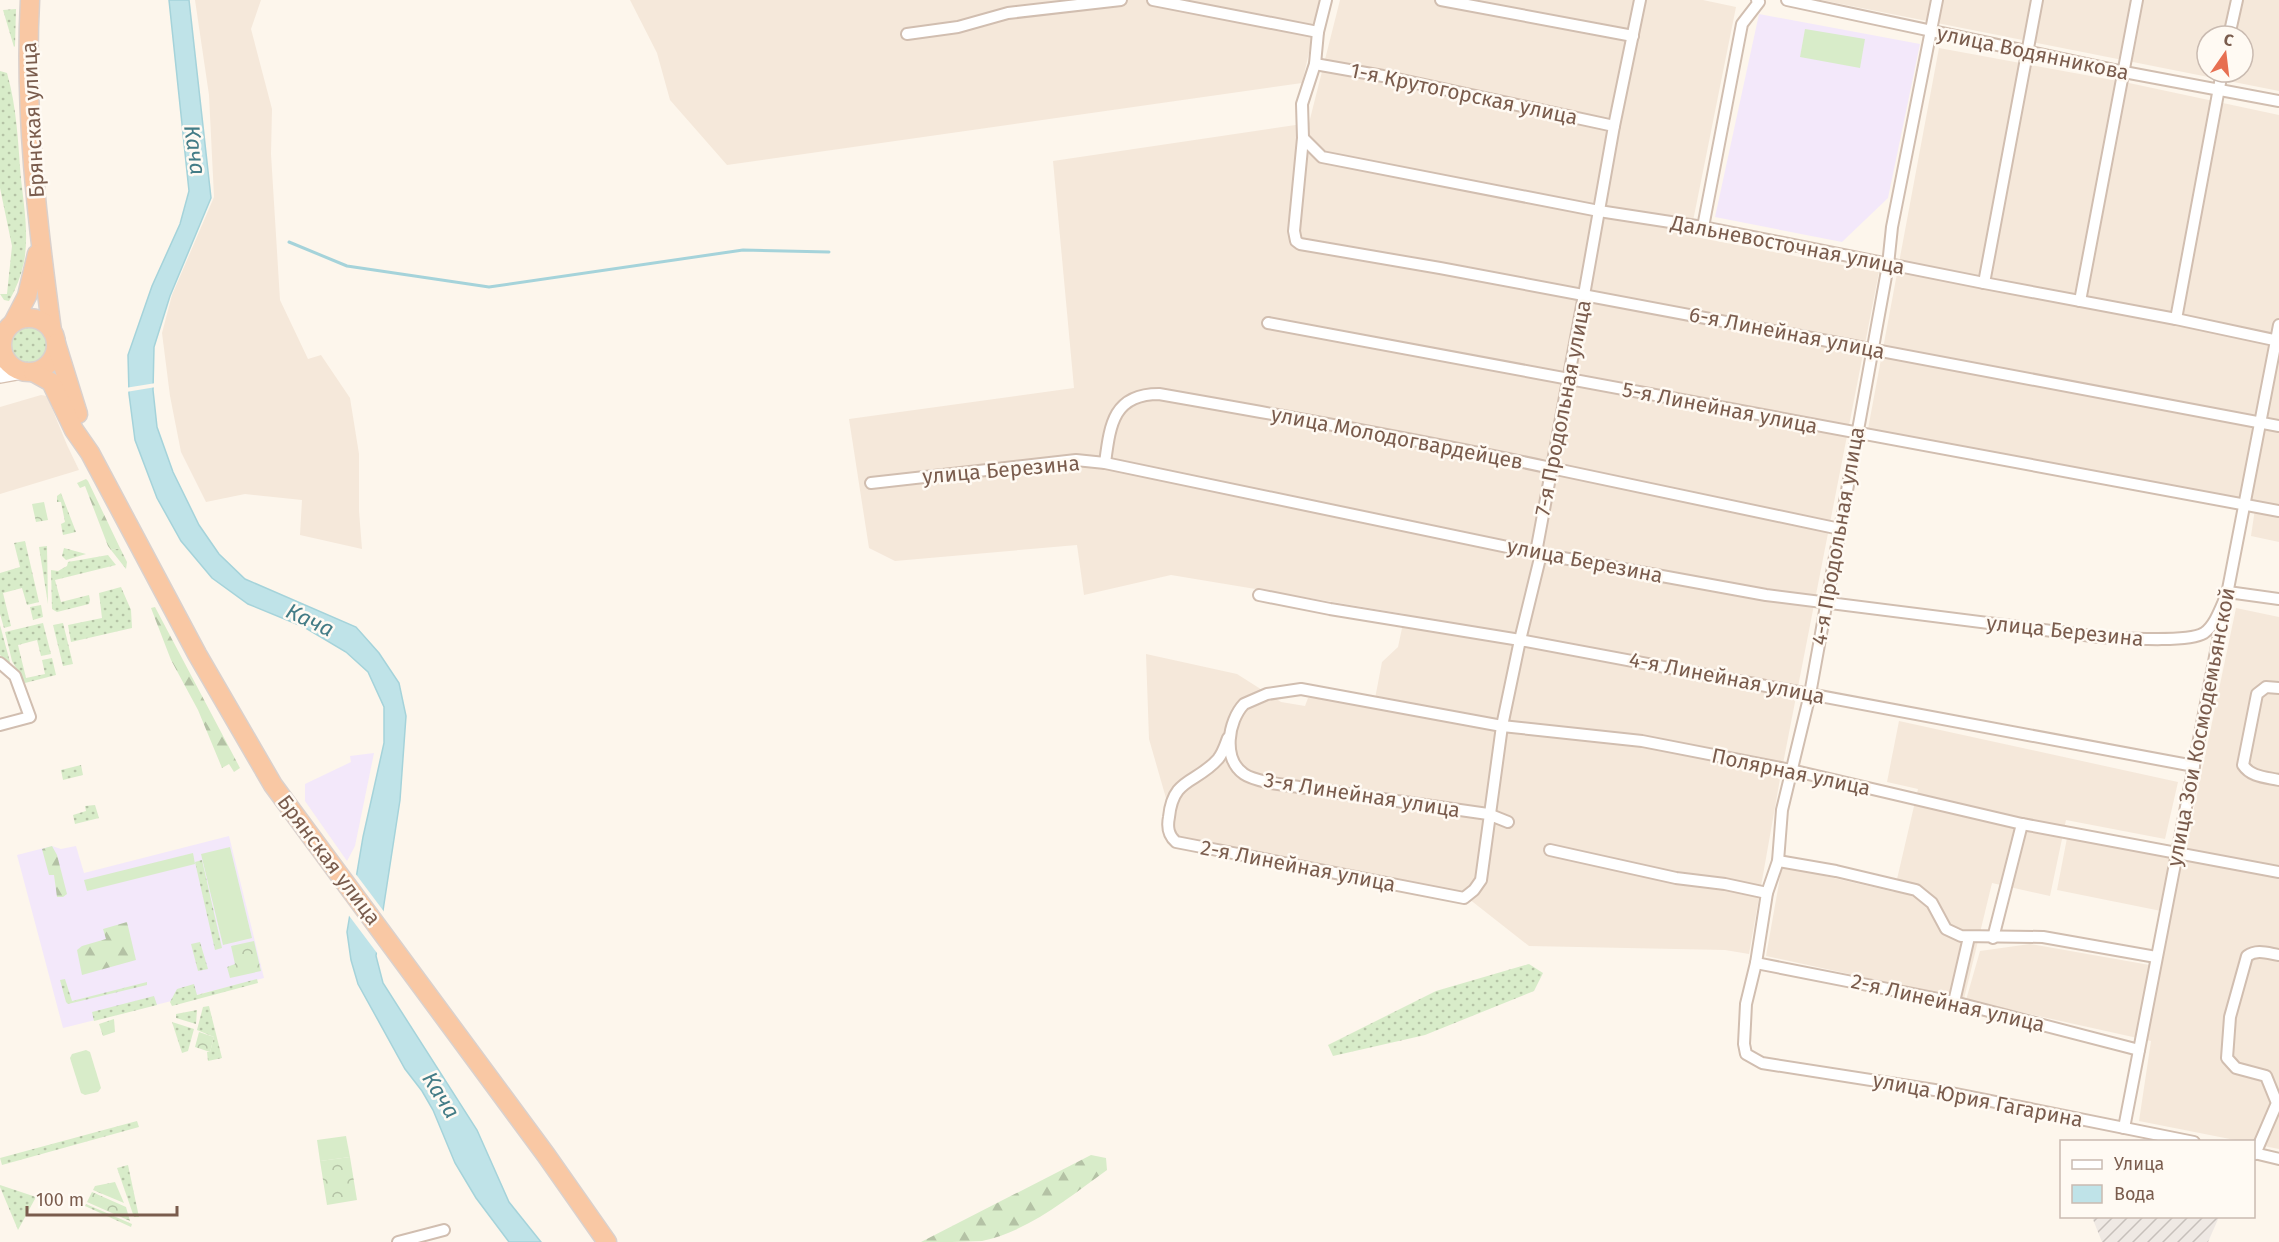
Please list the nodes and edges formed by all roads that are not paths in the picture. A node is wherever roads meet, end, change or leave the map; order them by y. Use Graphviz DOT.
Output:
graph roads {
  1 [pos="30,0"];
  2 [pos="1121,0"];
  3 [pos="1153,0"];
  4 [pos="1326,0"];
  5 [pos="1441,0"];
  6 [pos="1640,0"];
  7 [pos="1757,0"];
  8 [pos="1787,0"];
  9 [pos="1937,0"];
  10 [pos="2037,0"];
  11 [pos="2137,0"];
  12 [pos="2237,0"];
  13 [pos="1836,5"];
  14 [pos="2232,24"];
  15 [pos="1318,32"];
  16 [pos="1930,32"];
  17 [pos="908,34"];
  18 [pos="1633,36"];
  19 [pos="2027,51"];
  20 [pos="1314,64"];
  21 [pos="2124,72"];
  22 [pos="2220,84"];
  23 [pos="2219,89"];
  24 [pos="2279,101"];
  25 [pos="1614,126"];
  26 [pos="1303,138"];
  27 [pos="1599,211"];
  28 [pos="1703,227"];
  29 [pos="40,241"];
  30 [pos="1888,265"];
  31 [pos="1984,283"];
  32 [pos="1584,295"];
  33 [pos="2080,301"];
  34 [pos="2176,319"];
  35 [pos="13,323"];
  36 [pos="1268,323"];
  37 [pos="2279,325"];
  38 [pos="54,337"];
  39 [pos="2278,341"];
  40 [pos="1,344"];
  41 [pos="1873,349"];
  42 [pos="27,371"];
  43 [pos="0,375"];
  44 [pos="1568,378"];
  45 [pos="2260,422"];
  46 [pos="2279,426"];
  47 [pos="1857,434"];
  48 [pos="90,453"];
  49 [pos="1105,463"];
  50 [pos="1551,468"];
  51 [pos="871,483"];
  52 [pos="2245,505"];
  53 [pos="2279,511"];
  54 [pos="1840,529"];
  55 [pos="1541,554"];
  56 [pos="2228,592"];
  57 [pos="1259,594"];
  58 [pos="2279,598"];
  59 [pos="1825,603"];
  60 [pos="1520,640"];
  61 [pos="0,663"];
  62 [pos="2279,688"];
  63 [pos="1810,694"];
  64 [pos="0,725"];
  65 [pos="1502,726"];
  66 [pos="1229,735"];
  67 [pos="2194,766"];
  68 [pos="1791,770"];
  69 [pos="2279,780"];
  70 [pos="1488,814"];
  71 [pos="1508,822"];
  72 [pos="2022,824"];
  73 [pos="1550,850"];
  74 [pos="2176,853"];
  75 [pos="1778,861"];
  76 [pos="2279,872"];
  77 [pos="1767,893"];
  78 [pos="1969,937"];
  79 [pos="1993,938"];
  80 [pos="2279,955"];
  81 [pos="2156,957"];
  82 [pos="1756,963"];
  83 [pos="1954,1002"];
  84 [pos="2139,1050"];
  85 [pos="1762,1063"];
  86 [pos="2278,1102"];
  87 [pos="2124,1128"];
  88 [pos="2184,1140"];
  89 [pos="2255,1152"];
  90 [pos="2255,1154"];
  91 [pos="2279,1159"];
  92 [pos="444,1230"];
  93 [pos="398,1242"];
  94 [pos="607,1242"];
  1 -- 29 [label="highway, Брянская улица"];
  2 -- 17 [label="street"];
  3 -- 15 [label="street"];
  4 -- 15 [label="street"];
  5 -- 18 [label="street"];
  6 -- 18 [label="street, 7-я Продольная улица"];
  7 -- 28 [label="street"];
  8 -- 13 [label="street, улица Водянникова"];
  9 -- 16 [label="street, 4-я Продольная улица"];
  10 -- 19 [label="street"];
  11 -- 21 [label="street"];
  12 -- 14 [label="street"];
  13 -- 16 [label="street, улица Водянникова"];
  15 -- 20 [label="street"];
  16 -- 19 [label="street, улица Водянникова"];
  16 -- 30 [label="street, 4-я Продольная улица"];
  18 -- 25 [label="street, 7-я Продольная улица"];
  19 -- 21 [label="street, улица Водянникова"];
  19 -- 31 [label="street"];
  20 -- 25 [label="street, 1-я Крутогорская улица"];
  20 -- 26 [label="street"];
  21 -- 23 [label="street, улица Водянникова"];
  21 -- 33 [label="street"];
  22 -- 23 [label="street"];
  23 -- 24 [label="street, улица Водянникова"];
  23 -- 34 [label="street"];
  25 -- 27 [label="street, 7-я Продольная улица"];
  26 -- 27 [label="street, Дальневосточная улица"];
  26 -- 32 [label="street, 6-я Линейная улица"];
  27 -- 28 [label="street, Дальневосточная улица"];
  27 -- 32 [label="street, 7-я Продольная улица"];
  28 -- 30 [label="street, Дальневосточная улица"];
  29 -- 35 [label="highway, Брянская улица"];
  29 -- 38 [label="highway, Брянская улица"];
  30 -- 31 [label="street, Дальневосточная улица"];
  30 -- 41 [label="street, 4-я Продольная улица"];
  31 -- 33 [label="street, Дальневосточная улица"];
  32 -- 41 [label="street, 6-я Линейная улица"];
  32 -- 44 [label="street, 7-я Продольная улица"];
  33 -- 34 [label="street, Дальневосточная улица"];
  34 -- 39 [label="street, Дальневосточная улица"];
  35 -- 38 [label="highway"];
  35 -- 40 [label="highway, Брянская улица"];
  36 -- 44 [label="street, 5-я Линейная улица"];
  37 -- 39 [label="street, улица Зои Космодемьянской"];
  38 -- 42 [label="highway"];
  38 -- 48 [label="highway, Брянская улица"];
  39 -- 45 [label="street, улица Зои Космодемьянской"];
  40 -- 42 [label="highway, Брянская улица"];
  41 -- 45 [label="street, 6-я Линейная улица"];
  41 -- 47 [label="street, 4-я Продольная улица"];
  42 -- 43 [label="main road"];
  42 -- 48 [label="highway, Брянская улица"];
  44 -- 47 [label="street, 5-я Линейная улица"];
  44 -- 50 [label="street, 7-я Продольная улица"];
  45 -- 46 [label="street, 6-я Линейная улица"];
  45 -- 52 [label="street, улица Зои Космодемьянской"];
  47 -- 52 [label="street, 5-я Линейная улица"];
  47 -- 54 [label="street, 4-я Продольная улица"];
  48 -- 94 [label="highway, Брянская улица"];
  49 -- 50 [label="street, улица Молодогвардейцев"];
  49 -- 51 [label="street, улица Березина"];
  49 -- 55 [label="street, улица Березина"];
  50 -- 54 [label="street, улица Молодогвардейцев"];
  50 -- 55 [label="street, 7-я Продольная улица"];
  52 -- 53 [label="street, 5-я Линейная улица"];
  52 -- 56 [label="street, улица Зои Космодемьянской"];
  54 -- 59 [label="street, 4-я Продольная улица"];
  55 -- 59 [label="street, улица Березина"];
  55 -- 60 [label="street, 7-я Продольная улица"];
  56 -- 58 [label="street"];
  56 -- 59 [label="street, улица Березина"];
  56 -- 67 [label="street, улица Зои Космодемьянской"];
  57 -- 60 [label="street, 4-я Линейная улица"];
  59 -- 63 [label="street, 4-я Продольная улица"];
  60 -- 63 [label="street, 4-я Линейная улица"];
  60 -- 65 [label="street, 7-я Продольная улица"];
  61 -- 64 [label="street"];
  62 -- 69 [label="street"];
  63 -- 67 [label="street, 4-я Линейная улица"];
  63 -- 68 [label="street, 4-я Продольная улица"];
  65 -- 66 [label="street, Полярная улица"];
  65 -- 68 [label="street, Полярная улица"];
  65 -- 70 [label="street, 7-я Продольная улица"];
  66 -- 70 [label="street, 3-я Линейная улица"];
  66 -- 70 [label="street, 2-я Линейная улица"];
  67 -- 74 [label="street, улица Зои Космодемьянской"];
  68 -- 72 [label="street, Полярная улица"];
  68 -- 75 [label="street, 4-я Продольная улица"];
  70 -- 71 [label="street, 3-я Линейная улица"];
  72 -- 74 [label="street, Полярная улица"];
  72 -- 79 [label="street"];
  73 -- 77 [label="street"];
  74 -- 76 [label="street, Полярная улица"];
  74 -- 81 [label="street, улица Зои Космодемьянской"];
  75 -- 77 [label="street, 4-я Продольная улица"];
  75 -- 78 [label="street"];
  77 -- 82 [label="street, 4-я Продольная улица"];
  78 -- 79 [label="street"];
  78 -- 83 [label="street"];
  79 -- 81 [label="street"];
  80 -- 86 [label="street"];
  81 -- 84 [label="street, улица Зои Космодемьянской"];
  82 -- 83 [label="street, 2-я Линейная улица"];
  82 -- 85 [label="street, 4-я Продольная улица"];
  83 -- 84 [label="street, 2-я Линейная улица"];
  84 -- 87 [label="street, улица Зои Космодемьянской"];
  85 -- 87 [label="street, улица Юрия Гагарина"];
  86 -- 89 [label="street"];
  87 -- 88 [label="street, улица Юрия Гагарина"];
  90 -- 91 [label="street"];
  92 -- 93 [label="street"];
}
